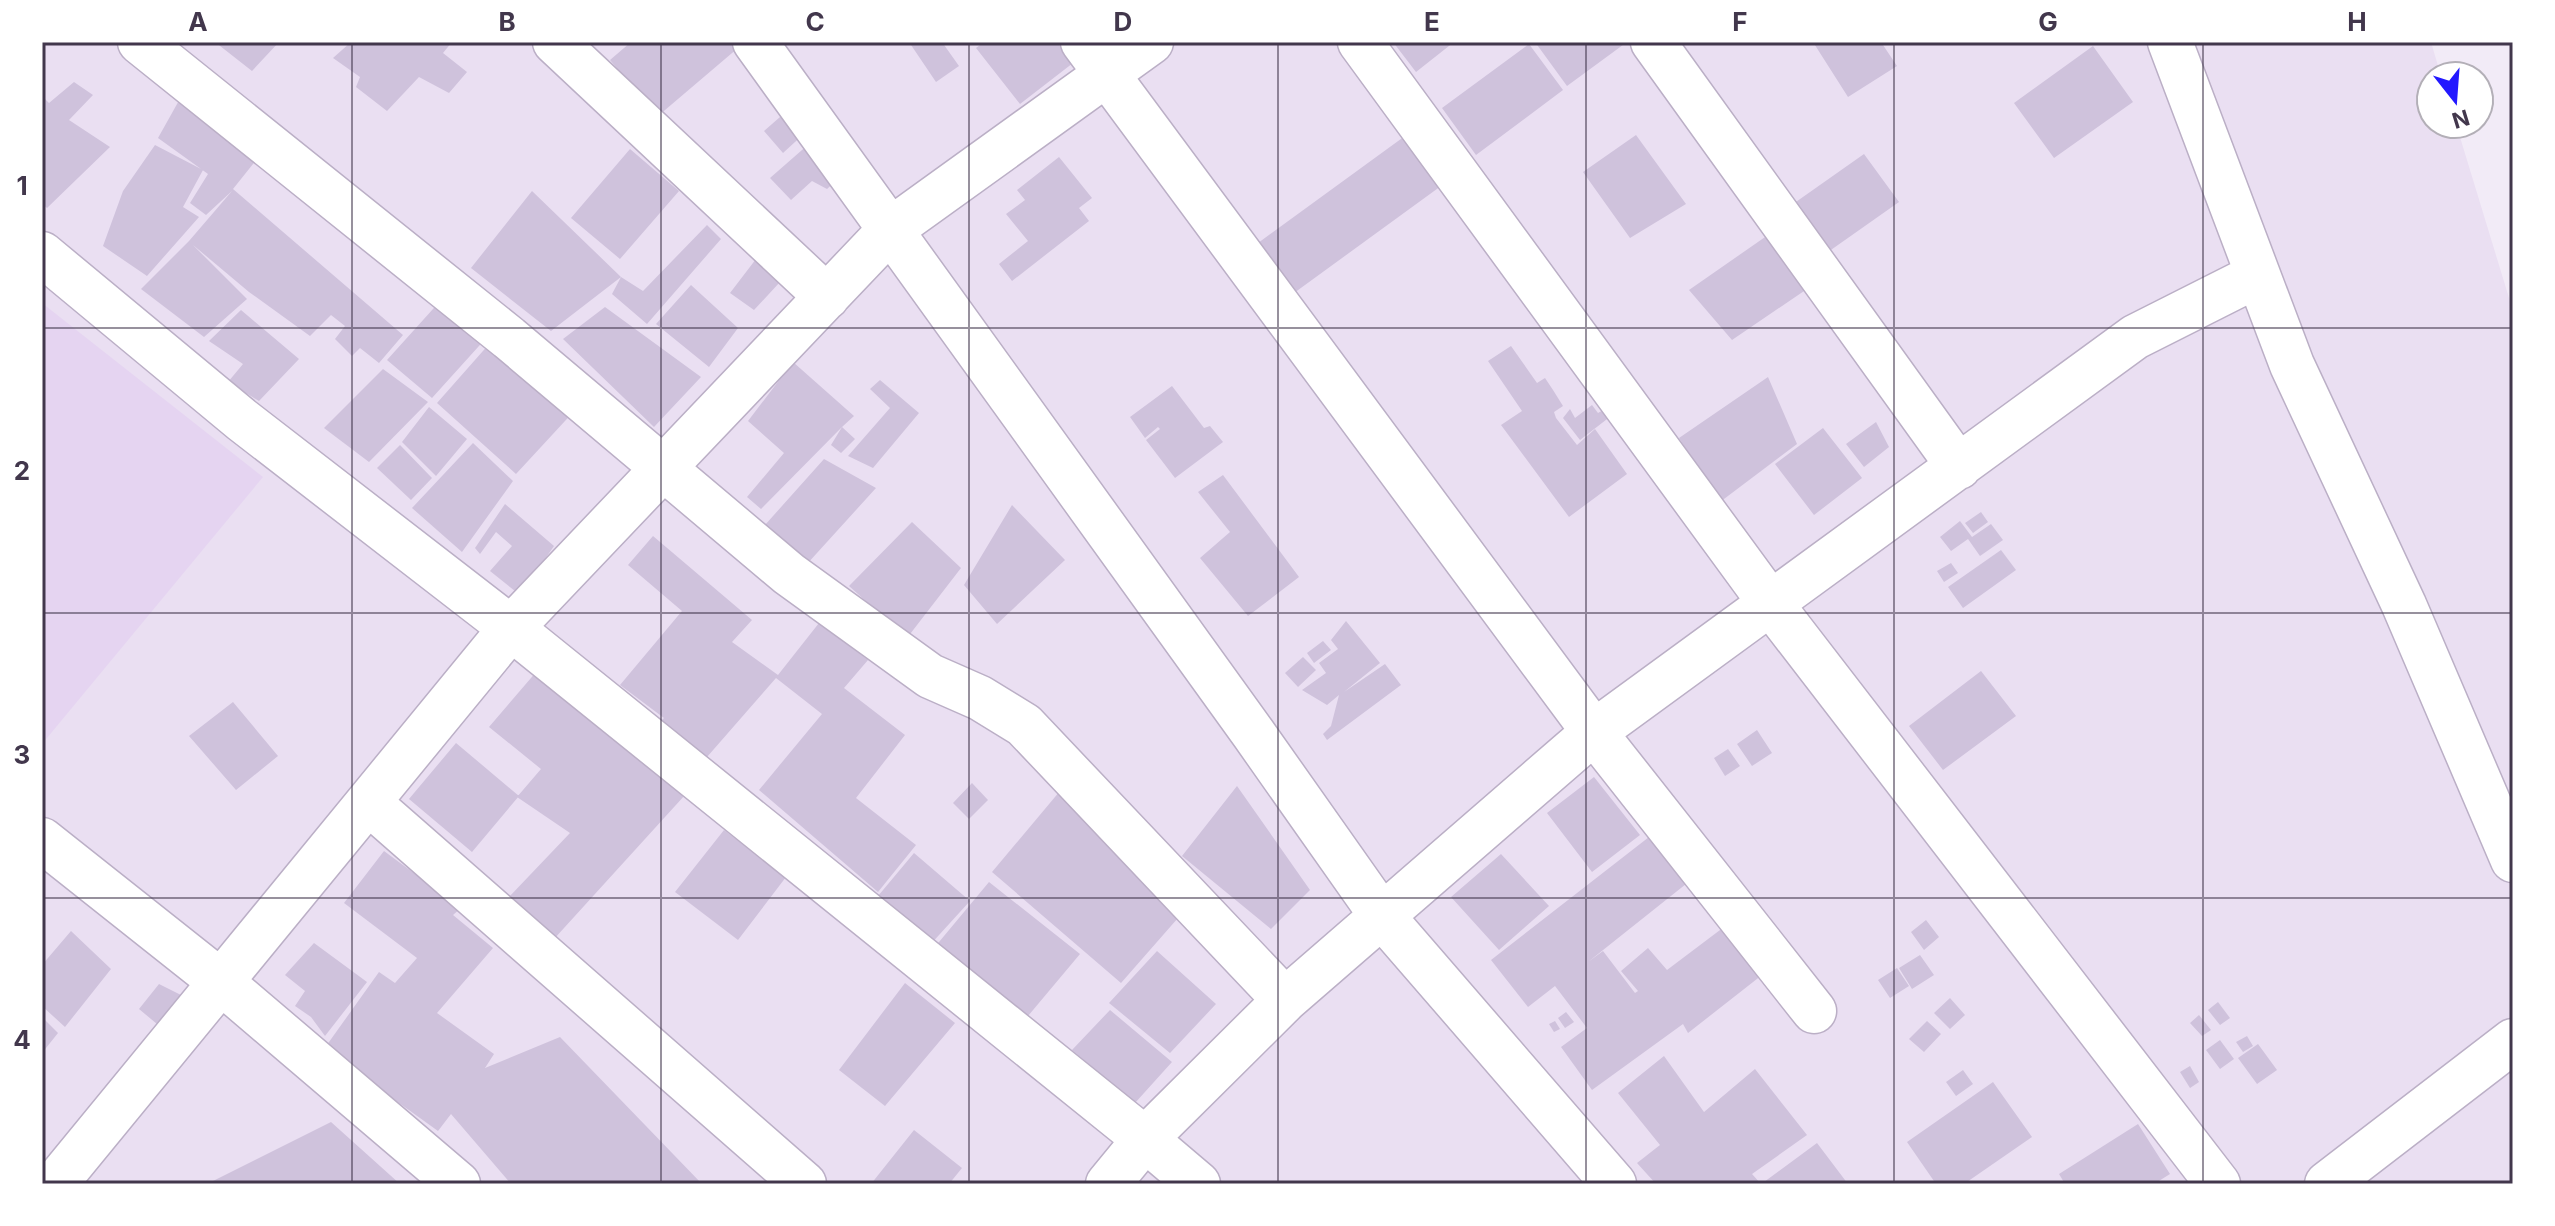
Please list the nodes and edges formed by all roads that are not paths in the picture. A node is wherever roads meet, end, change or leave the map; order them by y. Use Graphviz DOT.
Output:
graph roads {
  1 [pos="140,42"];
  2 [pos="555,42"];
  3 [pos="755,42"];
  4 [pos="1151,42"];
  5 [pos="1360,42"];
  6 [pos="1653,42"];
  7 [pos="2170,42"];
  8 [pos="1095,58"];
  9 [pos="890,230"];
  10 [pos="42,254"];
  11 [pos="2258,275"];
  12 [pos="827,297"];
  13 [pos="1959,467"];
  14 [pos="662,469"];
  15 [pos="1771,604"];
  16 [pos="511,628"];
  17 [pos="1594,732"];
  18 [pos="369,803"];
  19 [pos="42,840"];
  20 [pos="2513,860"];
  21 [pos="1382,916"];
  22 [pos="221,982"];
  23 [pos="1285,1000"];
  24 [pos="1814,1011"];
  25 [pos="2513,1041"];
  26 [pos="1145,1139"];
  27 [pos="60,1174"];
  28 [pos="458,1184"];
  29 [pos="804,1184"];
  30 [pos="1108,1184"];
  31 [pos="1198,1184"];
  32 [pos="1614,1184"];
  33 [pos="2218,1184"];
  34 [pos="2327,1184"];
  1 -- 14 [label="street"];
  2 -- 12 [label="street"];
  3 -- 9 [label="street"];
  4 -- 8 [label="street"];
  5 -- 15 [label="street"];
  6 -- 13 [label="street"];
  7 -- 11 [label="street"];
  8 -- 9 [label="street"];
  8 -- 17 [label="street"];
  9 -- 12 [label="street"];
  9 -- 21 [label="street"];
  10 -- 16 [label="street"];
  11 -- 13 [label="street"];
  11 -- 20 [label="street"];
  12 -- 14 [label="street"];
  13 -- 15 [label="street"];
  14 -- 16 [label="street"];
  14 -- 23 [label="street"];
  15 -- 17 [label="street"];
  15 -- 33 [label="street"];
  16 -- 18 [label="street"];
  16 -- 26 [label="street"];
  17 -- 21 [label="street"];
  17 -- 24 [label="street"];
  18 -- 22 [label="street"];
  18 -- 29 [label="street"];
  19 -- 22 [label="street"];
  21 -- 23 [label="street"];
  21 -- 32 [label="street"];
  22 -- 27 [label="street"];
  22 -- 28 [label="street"];
  23 -- 26 [label="street"];
  25 -- 34 [label="street"];
  26 -- 30 [label="street"];
  26 -- 31 [label="street"];
}
